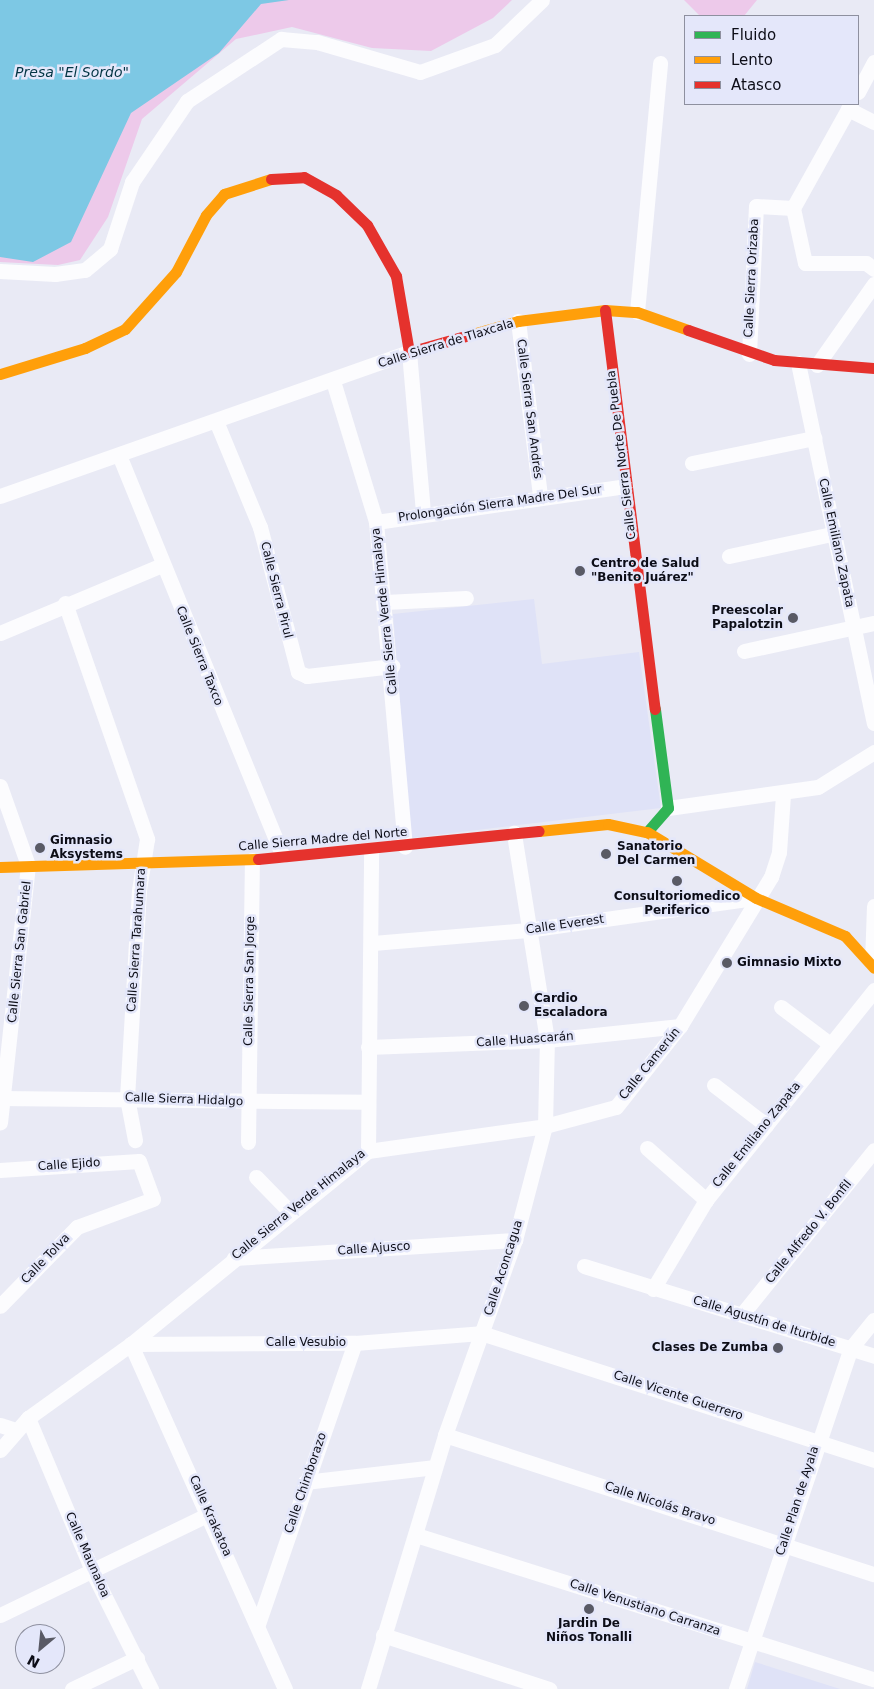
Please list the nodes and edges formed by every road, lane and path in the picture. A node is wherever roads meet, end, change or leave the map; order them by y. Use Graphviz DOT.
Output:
graph roads {
  1 [pos="542,0"];
  2 [pos="874,62"];
  3 [pos="660,63"];
  4 [pos="859,90"];
  5 [pos="850,106"];
  6 [pos="874,122"];
  7 [pos="792,208"];
  8 [pos="873,268"];
  9 [pos="0,271"];
  10 [pos="874,286"];
  11 [pos="605,310"];
  12 [pos="637,312"];
  13 [pos="518,321"];
  14 [pos="409,352"];
  15 [pos="748,354"];
  16 [pos="798,363"];
  17 [pos="817,365"];
  18 [pos="874,368"];
  19 [pos="0,374"];
  20 [pos="333,381"];
  21 [pos="216,421"];
  22 [pos="814,438"];
  23 [pos="120,455"];
  24 [pos="692,463"];
  25 [pos="625,486"];
  26 [pos="0,496"];
  27 [pos="540,496"];
  28 [pos="423,513"];
  29 [pos="376,522"];
  30 [pos="832,534"];
  31 [pos="729,556"];
  32 [pos="162,565"];
  33 [pos="466,598"];
  34 [pos="384,602"];
  35 [pos="65,603"];
  36 [pos="874,624"];
  37 [pos="855,628"];
  38 [pos="0,633"];
  39 [pos="744,651"];
  40 [pos="392,666"];
  41 [pos="874,723"];
  42 [pos="874,752"];
  43 [pos="0,786"];
  44 [pos="783,795"];
  45 [pos="668,808"];
  46 [pos="647,832"];
  47 [pos="514,834"];
  48 [pos="405,847"];
  49 [pos="371,851"];
  50 [pos="282,855"];
  51 [pos="252,860"];
  52 [pos="28,865"];
  53 [pos="143,865"];
  54 [pos="0,867"];
  55 [pos="756,898"];
  56 [pos="874,906"];
  57 [pos="527,930"];
  58 [pos="373,943"];
  59 [pos="873,965"];
  60 [pos="874,990"];
  61 [pos="780,1007"];
  62 [pos="680,1026"];
  63 [pos="546,1040"];
  64 [pos="830,1044"];
  65 [pos="368,1048"];
  66 [pos="714,1085"];
  67 [pos="3,1098"];
  68 [pos="127,1098"];
  69 [pos="368,1102"];
  70 [pos="248,1103"];
  71 [pos="0,1122"];
  72 [pos="545,1126"];
  73 [pos="766,1126"];
  74 [pos="135,1140"];
  75 [pos="248,1142"];
  76 [pos="647,1148"];
  77 [pos="874,1150"];
  78 [pos="368,1151"];
  79 [pos="0,1170"];
  80 [pos="256,1177"];
  81 [pos="153,1199"];
  82 [pos="706,1200"];
  83 [pos="291,1213"];
  84 [pos="515,1240"];
  85 [pos="234,1258"];
  86 [pos="584,1266"];
  87 [pos="653,1289"];
  88 [pos="0,1306"];
  89 [pos="743,1313"];
  90 [pos="874,1320"];
  91 [pos="482,1333"];
  92 [pos="355,1343"];
  93 [pos="131,1344"];
  94 [pos="850,1348"];
  95 [pos="874,1356"];
  96 [pos="28,1418"];
  97 [pos="0,1425"];
  98 [pos="15,1430"];
  99 [pos="445,1435"];
  100 [pos="816,1441"];
  101 [pos="0,1450"];
  102 [pos="874,1460"];
  103 [pos="435,1468"];
  104 [pos="305,1482"];
  105 [pos="209,1514"];
  106 [pos="416,1535"];
  107 [pos="784,1544"];
  108 [pos="93,1573"];
  109 [pos="874,1574"];
  110 [pos="0,1615"];
  111 [pos="258,1624"];
  112 [pos="383,1635"];
  113 [pos="751,1642"];
  114 [pos="137,1658"];
  115 [pos="874,1679"];
  116 [pos="72,1689"];
  117 [pos="151,1689"];
  118 [pos="285,1689"];
  119 [pos="368,1689"];
  120 [pos="549,1689"];
  121 [pos="736,1689"];
  1 -- 9 [label="street"];
  2 -- 4 [label="street"];
  3 -- 12 [label="street"];
  5 -- 6 [label="street"];
  5 -- 7 [label="street"];
  7 -- 8 [label="street"];
  7 -- 15 [label="street, Calle Sierra Orizaba"];
  10 -- 17 [label="street"];
  11 -- 12 [label="street, Calle Sierra de Tlaxcala"];
  11 -- 13 [label="street, Calle Sierra de Tlaxcala"];
  11 -- 25 [label="street, Calle Sierra Norte De Puebla"];
  12 -- 15 [label="street, Calle Sierra de Tlaxcala"];
  13 -- 14 [label="street, Calle Sierra de Tlaxcala"];
  13 -- 27 [label="street, Calle Sierra San Andrés"];
  14 -- 19 [label="street"];
  14 -- 20 [label="street, Calle Sierra de Tlaxcala"];
  14 -- 28 [label="street"];
  15 -- 16 [label="street, Calle Sierra de Tlaxcala"];
  16 -- 17 [label="street, Calle Sierra de Tlaxcala"];
  16 -- 22 [label="street, Calle Emiliano Zapata"];
  17 -- 18 [label="street, Calle Sierra de Tlaxcala"];
  20 -- 21 [label="street, Calle Sierra de Tlaxcala"];
  20 -- 29 [label="street, Calle Sierra Verde Himalaya"];
  21 -- 23 [label="street, Calle Sierra de Tlaxcala"];
  21 -- 40 [label="street, Calle Sierra Pirul"];
  22 -- 24 [label="street"];
  22 -- 30 [label="street, Calle Emiliano Zapata"];
  23 -- 26 [label="street, Calle Sierra de Tlaxcala"];
  23 -- 32 [label="street, Calle Sierra Taxco"];
  25 -- 27 [label="street, Prolongación Sierra Madre Del Sur"];
  25 -- 45 [label="street, Calle Sierra Norte De Puebla"];
  27 -- 28 [label="street, Prolongación Sierra Madre Del Sur"];
  28 -- 29 [label="street, Prolongación Sierra Madre Del Sur"];
  29 -- 34 [label="street, Calle Sierra Verde Himalaya"];
  30 -- 31 [label="street"];
  30 -- 37 [label="street, Calle Emiliano Zapata"];
  32 -- 35 [label="street"];
  32 -- 50 [label="street, Calle Sierra Taxco"];
  33 -- 34 [label="street"];
  34 -- 40 [label="street, Calle Sierra Verde Himalaya"];
  35 -- 38 [label="street"];
  35 -- 53 [label="street, Calle Sierra Tarahumara"];
  36 -- 37 [label="street"];
  37 -- 39 [label="street"];
  37 -- 41 [label="street, Calle Emiliano Zapata"];
  40 -- 48 [label="street, Calle Sierra Verde Himalaya"];
  42 -- 44 [label="street"];
  43 -- 52 [label="street, Calle Sierra San Gabriel"];
  44 -- 45 [label="street"];
  44 -- 55 [label="street, Calle Camerún"];
  45 -- 46 [label="street"];
  46 -- 47 [label="street, Calle Sierra Madre del Norte"];
  46 -- 55 [label="street, Calle Sierra Madre del Norte"];
  47 -- 48 [label="street, Calle Sierra Madre del Norte"];
  47 -- 57 [label="street, Calle Aconcagua"];
  48 -- 49 [label="street, Calle Sierra Madre del Norte"];
  49 -- 50 [label="street, Calle Sierra Madre del Norte"];
  49 -- 58 [label="street, Calle Sierra Verde Himalaya"];
  50 -- 51 [label="street, Calle Sierra Madre del Norte"];
  51 -- 53 [label="street, Calle Sierra Madre del Norte"];
  51 -- 70 [label="street, Calle Sierra San Jorge"];
  52 -- 53 [label="street, Calle Sierra Madre del Norte"];
  52 -- 54 [label="street, Calle Sierra Madre del Norte"];
  52 -- 67 [label="street, Calle Sierra San Gabriel"];
  53 -- 68 [label="street, Calle Sierra Tarahumara"];
  55 -- 57 [label="street, Calle Everest"];
  55 -- 59 [label="street, Calle Sierra Madre del Norte"];
  55 -- 62 [label="street, Calle Camerún"];
  56 -- 59 [label="street"];
  57 -- 58 [label="street, Calle Everest"];
  57 -- 63 [label="street, Calle Aconcagua"];
  58 -- 65 [label="street, Calle Sierra Verde Himalaya"];
  60 -- 64 [label="street, Calle Emiliano Zapata"];
  61 -- 64 [label="street"];
  62 -- 63 [label="street, Calle Huascarán"];
  62 -- 72 [label="street, Calle Camerún"];
  63 -- 65 [label="street, Calle Huascarán"];
  63 -- 72 [label="street, Calle Aconcagua"];
  64 -- 73 [label="street, Calle Emiliano Zapata"];
  65 -- 69 [label="street, Calle Sierra Verde Himalaya"];
  66 -- 73 [label="street"];
  67 -- 68 [label="street, Calle Sierra Hidalgo"];
  67 -- 71 [label="street, Calle Sierra San Gabriel"];
  68 -- 70 [label="street, Calle Sierra Hidalgo"];
  68 -- 74 [label="street, Calle Sierra Tarahumara"];
  69 -- 70 [label="street, Calle Sierra Hidalgo"];
  69 -- 78 [label="street, Calle Sierra Verde Himalaya"];
  70 -- 75 [label="street, Calle Sierra San Jorge"];
  72 -- 78 [label="street, Calle Camerún"];
  72 -- 84 [label="street, Calle Aconcagua"];
  73 -- 82 [label="street, Calle Emiliano Zapata"];
  76 -- 82 [label="street"];
  77 -- 89 [label="street, Calle Alfredo V. Bonfil"];
  78 -- 83 [label="street, Calle Sierra Verde Himalaya"];
  79 -- 81 [label="street, Calle Ejido"];
  80 -- 83 [label="street"];
  81 -- 88 [label="street, Calle Tolva"];
  82 -- 87 [label="street, Calle Emiliano Zapata"];
  83 -- 85 [label="street, Calle Sierra Verde Himalaya"];
  84 -- 85 [label="street, Calle Ajusco"];
  84 -- 91 [label="street, Calle Aconcagua"];
  85 -- 93 [label="street, Calle Sierra Verde Himalaya"];
  86 -- 87 [label="street, Calle Agustín de Iturbide"];
  87 -- 89 [label="street, Calle Agustín de Iturbide"];
  89 -- 94 [label="street, Calle Agustín de Iturbide"];
  90 -- 94 [label="street, Calle Plan de Ayala"];
  91 -- 92 [label="street, Calle Vesubio"];
  91 -- 99 [label="street, Calle Aconcagua"];
  91 -- 100 [label="street, Calle Vicente Guerrero"];
  92 -- 93 [label="street, Calle Vesubio"];
  92 -- 104 [label="street, Calle Chimborazo"];
  93 -- 96 [label="street, Calle Sierra Verde Himalaya"];
  93 -- 105 [label="street, Calle Krakatoa"];
  94 -- 95 [label="street, Calle Agustín de Iturbide"];
  94 -- 100 [label="street, Calle Plan de Ayala"];
  96 -- 98 [label="street, Calle Sierra Verde Himalaya"];
  96 -- 108 [label="street, Calle Maunaloa"];
  97 -- 98 [label="street"];
  98 -- 101 [label="street, Calle Sierra Verde Himalaya"];
  99 -- 103 [label="street, Calle Aconcagua"];
  99 -- 107 [label="street, Calle Nicolás Bravo"];
  100 -- 102 [label="street, Calle Vicente Guerrero"];
  100 -- 107 [label="street, Calle Plan de Ayala"];
  103 -- 104 [label="street"];
  103 -- 106 [label="street, Calle Aconcagua"];
  104 -- 111 [label="street, Calle Chimborazo"];
  105 -- 108 [label="street"];
  105 -- 111 [label="street, Calle Krakatoa"];
  106 -- 112 [label="street, Calle Aconcagua"];
  106 -- 113 [label="street, Calle Venustiano Carranza"];
  107 -- 109 [label="street, Calle Nicolás Bravo"];
  107 -- 113 [label="street, Calle Plan de Ayala"];
  108 -- 110 [label="street"];
  108 -- 114 [label="street, Calle Maunaloa"];
  111 -- 118 [label="street, Calle Krakatoa"];
  112 -- 119 [label="street, Calle Aconcagua"];
  112 -- 120 [label="street"];
  113 -- 115 [label="street, Calle Venustiano Carranza"];
  113 -- 121 [label="street, Calle Plan de Ayala"];
  114 -- 116 [label="street"];
  114 -- 117 [label="street, Calle Maunaloa"];
}
